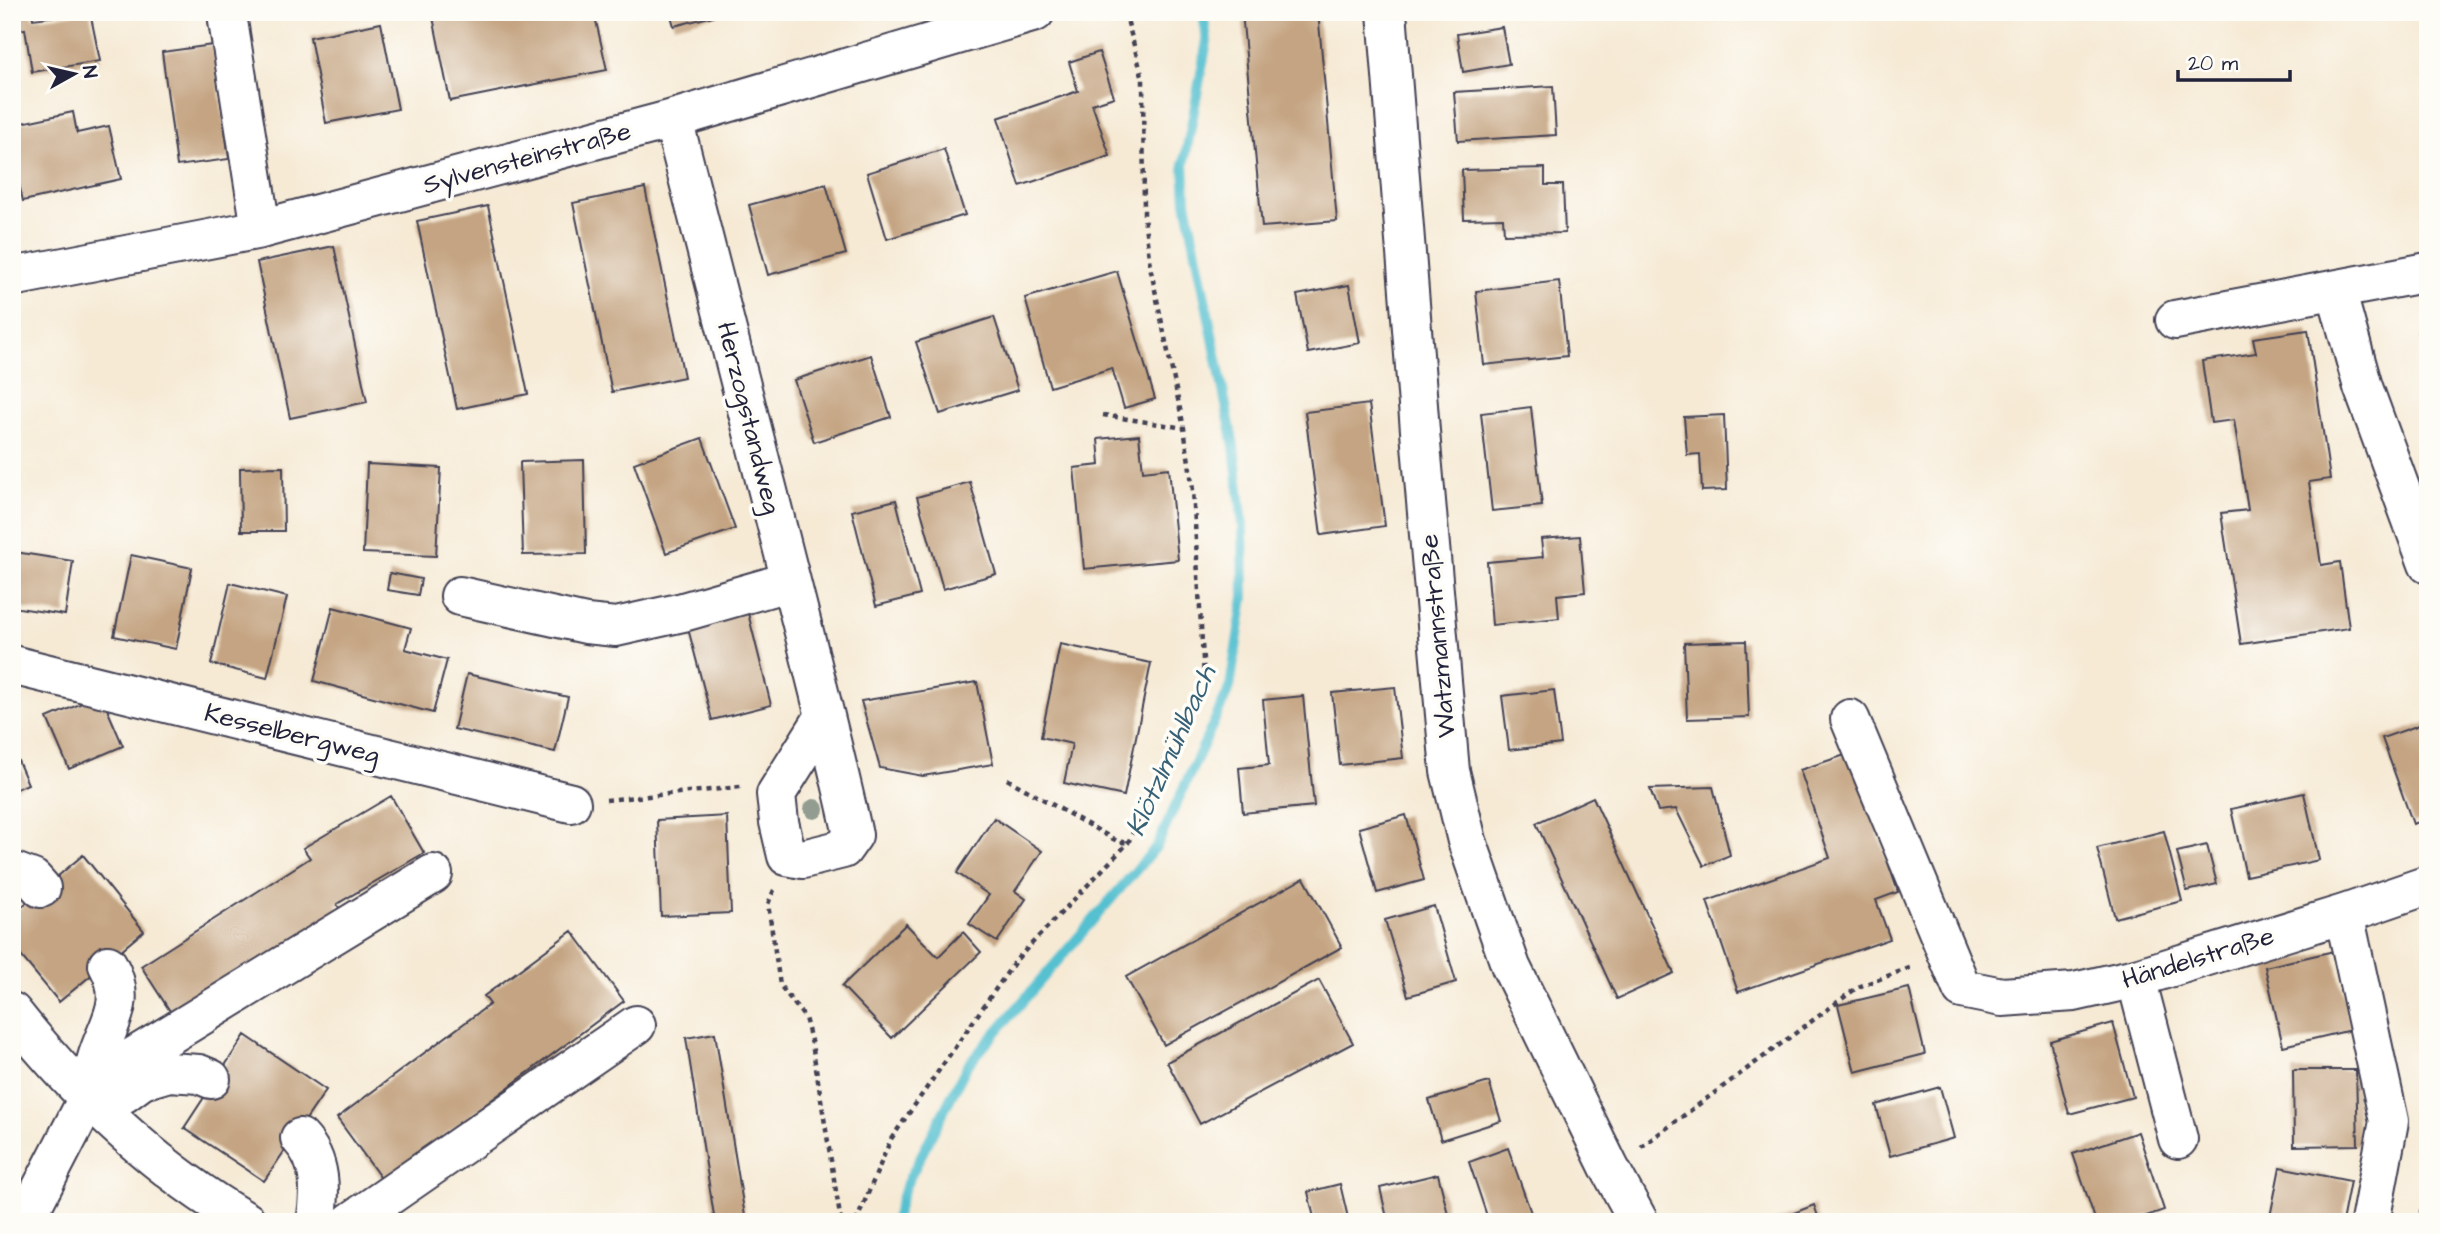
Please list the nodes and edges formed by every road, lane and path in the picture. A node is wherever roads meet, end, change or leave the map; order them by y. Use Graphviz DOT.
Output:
graph roads {
  1 [pos="1125,12"];
  2 [pos="1387,12"];
  3 [pos="1011,16"];
  4 [pos="228,21"];
  5 [pos="673,119"];
  6 [pos="261,229"];
  7 [pos="2428,272"];
  8 [pos="12,277"];
  9 [pos="2336,290"];
  10 [pos="2175,320"];
  11 [pos="1103,415"];
  12 [pos="1184,428"];
  13 [pos="2428,564"];
  14 [pos="791,581"];
  15 [pos="460,596"];
  16 [pos="12,665"];
  17 [pos="825,716"];
  18 [pos="1850,719"];
  19 [pos="1007,779"];
  20 [pos="776,794"];
  21 [pos="571,803"];
  22 [pos="1128,844"];
  23 [pos="788,856"];
  24 [pos="433,874"];
  25 [pos="2428,884"];
  26 [pos="2344,914"];
  27 [pos="108,965"];
  28 [pos="2136,978"];
  29 [pos="1962,989"];
  30 [pos="12,1012"];
  31 [pos="636,1025"];
  32 [pos="211,1079"];
  33 [pos="88,1098"];
  34 [pos="300,1138"];
  35 [pos="2178,1139"];
  36 [pos="1609,1167"];
  37 [pos="242,1221"];
  38 [pos="24,1222"];
  39 [pos="316,1222"];
  40 [pos="351,1222"];
  41 [pos="841,1222"];
  42 [pos="856,1222"];
  43 [pos="1639,1222"];
  44 [pos="2371,1222"];
  1 -- 12 [label="path"];
  2 -- 36 [label="street, Watzmannstraße"];
  3 -- 5 [label="street, Sylvensteinstraße"];
  4 -- 6 [label="street"];
  5 -- 6 [label="street, Sylvensteinstraße"];
  5 -- 14 [label="street, Herzogstandweg"];
  6 -- 8 [label="street, Sylvensteinstraße"];
  7 -- 9 [label="street"];
  9 -- 10 [label="street"];
  9 -- 13 [label="street"];
  11 -- 12 [label="path"];
  12 -- 22 [label="path"];
  14 -- 15 [label="street"];
  14 -- 17 [label="street, Herzogstandweg"];
  16 -- 21 [label="street, Kesselbergweg"];
  17 -- 20 [label="street"];
  17 -- 23 [label="street, Herzogstandweg"];
  18 -- 29 [label="street"];
  19 -- 22 [label="path"];
  20 -- 21 [label="path"];
  20 -- 23 [label="street"];
  22 -- 42 [label="path"];
  23 -- 41 [label="path"];
  24 -- 33 [label="street"];
  25 -- 26 [label="street, Händelstraße"];
  26 -- 28 [label="street, Händelstraße"];
  26 -- 44 [label="street"];
  27 -- 33 [label="street"];
  28 -- 29 [label="street, Händelstraße"];
  28 -- 35 [label="street"];
  29 -- 36 [label="path"];
  30 -- 33 [label="street"];
  31 -- 40 [label="street"];
  32 -- 33 [label="street"];
  33 -- 37 [label="street"];
  33 -- 38 [label="street"];
  34 -- 39 [label="street"];
  36 -- 43 [label="street, Watzmannstraße"];
}
